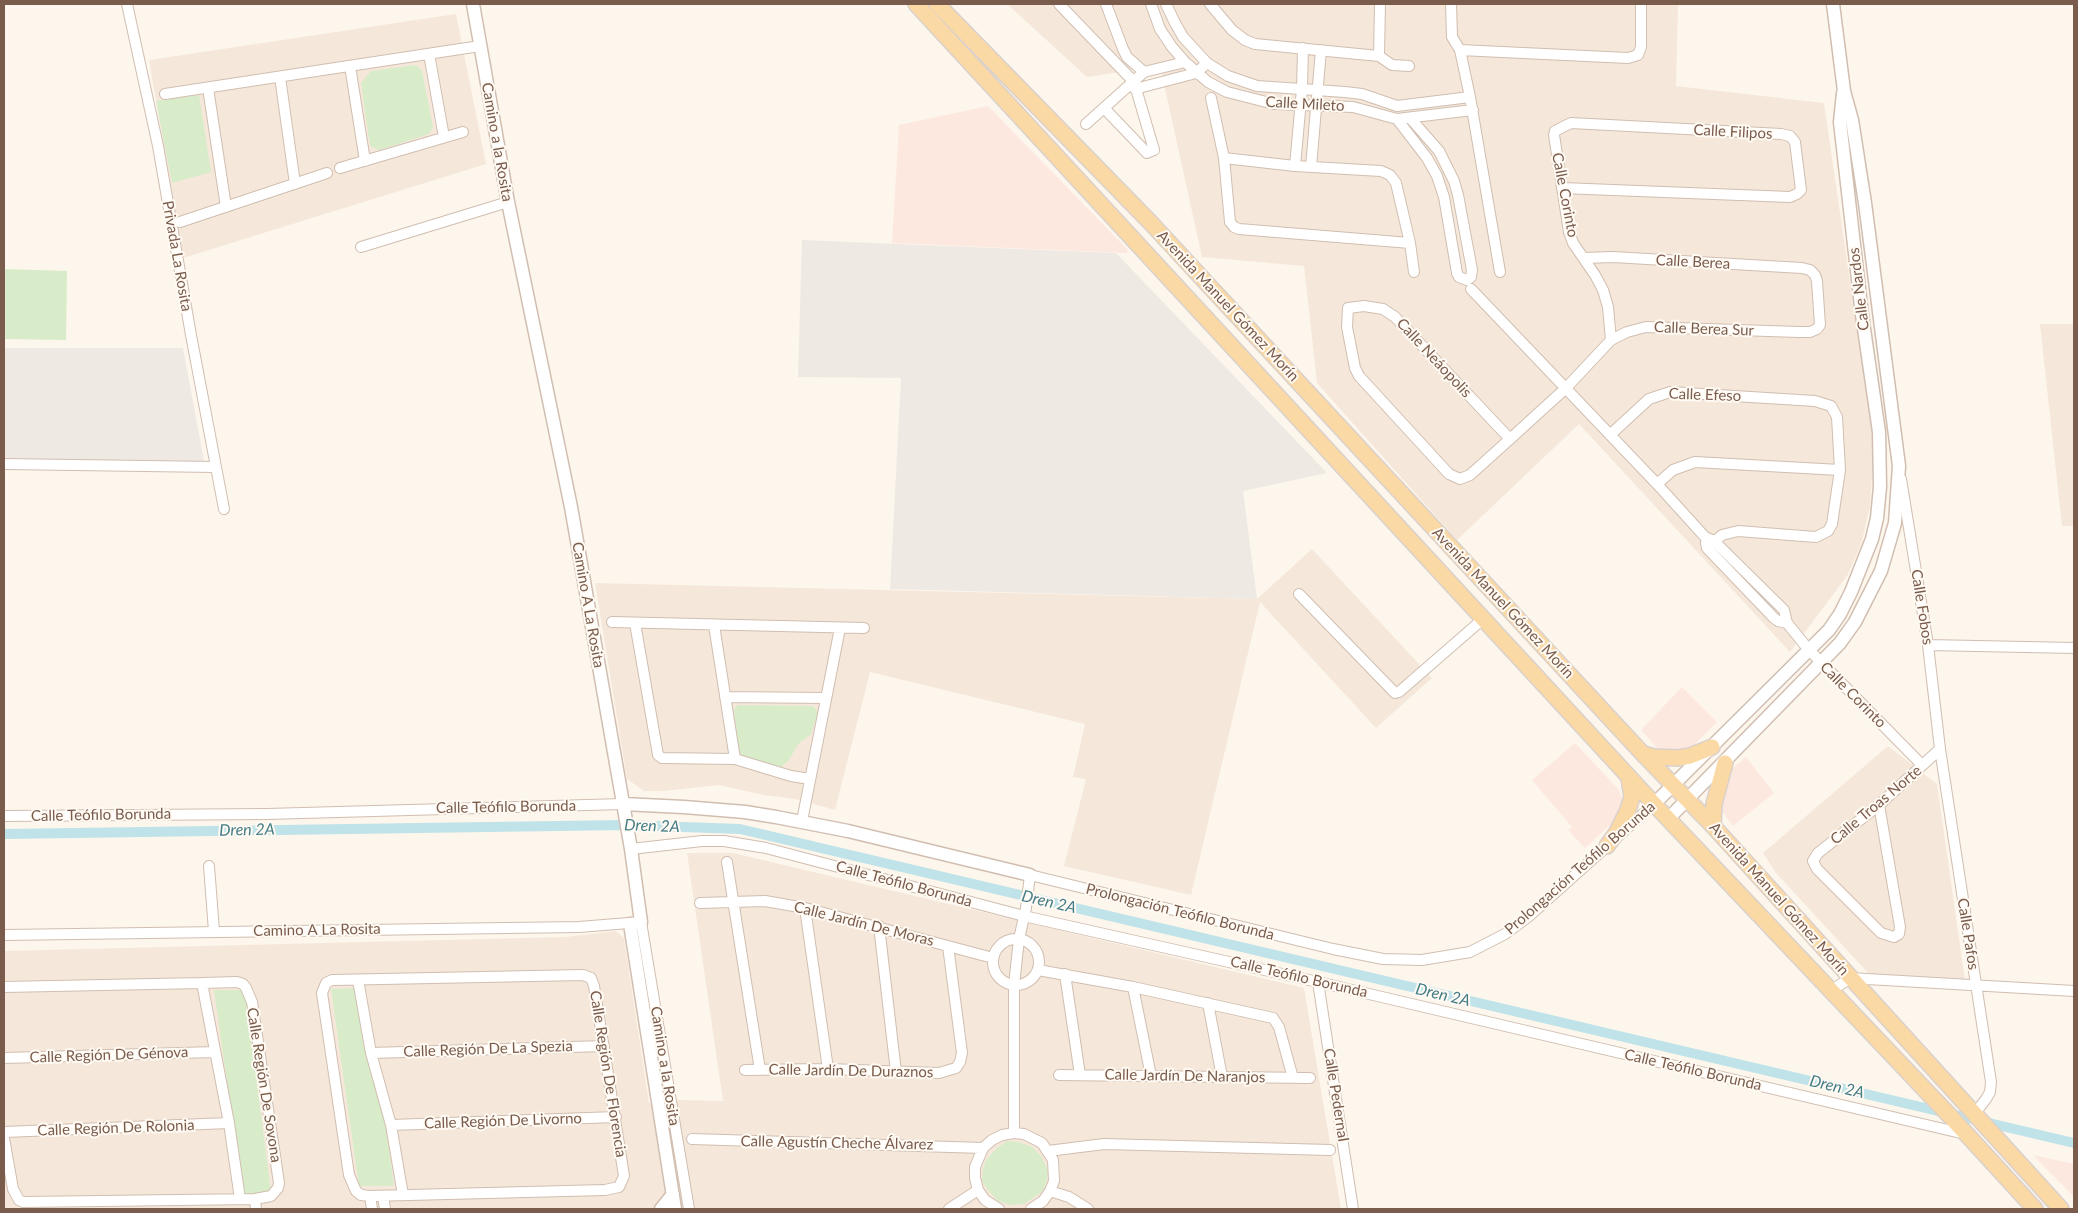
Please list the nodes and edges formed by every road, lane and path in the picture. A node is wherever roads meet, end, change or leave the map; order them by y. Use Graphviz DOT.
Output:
graph roads {
  1 [pos="127,4"];
  2 [pos="473,4"];
  3 [pos="936,4"];
  4 [pos="1059,4"];
  5 [pos="1106,4"];
  6 [pos="1151,4"];
  7 [pos="1166,4"];
  8 [pos="1210,4"];
  9 [pos="1380,4"];
  10 [pos="1451,4"];
  11 [pos="1641,4"];
  12 [pos="1833,4"];
  13 [pos="920,5"];
  14 [pos="480,46"];
  15 [pos="1303,48"];
  16 [pos="1321,50"];
  17 [pos="1460,50"];
  18 [pos="429,54"];
  19 [pos="1379,56"];
  20 [pos="1185,62"];
  21 [pos="1207,63"];
  22 [pos="350,66"];
  23 [pos="1409,66"];
  24 [pos="1144,72"];
  25 [pos="1196,73"];
  26 [pos="280,77"];
  27 [pos="1134,85"];
  28 [pos="208,88"];
  29 [pos="1302,89"];
  30 [pos="1317,90"];
  31 [pos="1844,91"];
  32 [pos="165,94"];
  33 [pos="1470,97"];
  34 [pos="1211,98"];
  35 [pos="1301,104"];
  36 [pos="1316,105"];
  37 [pos="1104,108"];
  38 [pos="1473,110"];
  39 [pos="1397,119"];
  40 [pos="1411,119"];
  41 [pos="1086,124"];
  42 [pos="1559,127"];
  43 [pos="463,132"];
  44 [pos="444,137"];
  45 [pos="1224,158"];
  46 [pos="365,161"];
  47 [pos="1295,166"];
  48 [pos="1311,167"];
  49 [pos="340,168"];
  50 [pos="328,173"];
  51 [pos="295,184"];
  52 [pos="1562,188"];
  53 [pos="508,202"];
  54 [pos="226,207"];
  55 [pos="180,222"];
  56 [pos="1410,243"];
  57 [pos="361,247"];
  58 [pos="1584,258"];
  59 [pos="1414,272"];
  60 [pos="1500,272"];
  61 [pos="524,279"];
  62 [pos="1472,289"];
  63 [pos="1799,332"];
  64 [pos="1611,340"];
  65 [pos="1566,388"];
  66 [pos="1610,435"];
  67 [pos="1510,440"];
  68 [pos="4,464"];
  69 [pos="1899,466"];
  70 [pos="216,467"];
  71 [pos="1840,470"];
  72 [pos="1657,484"];
  73 [pos="1880,486"];
  74 [pos="224,509"];
  75 [pos="1709,542"];
  76 [pos="1744,568"];
  77 [pos="1735,577"];
  78 [pos="1299,594"];
  79 [pos="1483,619"];
  80 [pos="612,622"];
  81 [pos="635,623"];
  82 [pos="1786,623"];
  83 [pos="714,625"];
  84 [pos="840,628"];
  85 [pos="864,628"];
  86 [pos="1928,645"];
  87 [pos="2074,648"];
  88 [pos="1809,650"];
  89 [pos="1821,662"];
  90 [pos="725,697"];
  91 [pos="826,698"];
  92 [pos="1713,746"];
  93 [pos="1940,749"];
  94 [pos="1643,754"];
  95 [pos="735,760"];
  96 [pos="1727,760"];
  97 [pos="1922,765"];
  98 [pos="1630,778"];
  99 [pos="810,779"];
  100 [pos="1674,786"];
  101 [pos="1687,800"];
  102 [pos="1654,804"];
  103 [pos="1879,805"];
  104 [pos="624,810"];
  105 [pos="4,816"];
  106 [pos="1668,819"];
  107 [pos="802,821"];
  108 [pos="1714,826"];
  109 [pos="630,842"];
  110 [pos="1607,846"];
  111 [pos="727,862"];
  112 [pos="209,866"];
  113 [pos="1030,879"];
  114 [pos="733,902"];
  115 [pos="700,903"];
  116 [pos="805,908"];
  117 [pos="1025,912"];
  118 [pos="635,923"];
  119 [pos="878,926"];
  120 [pos="214,931"];
  121 [pos="4,935"];
  122 [pos="1019,939"];
  123 [pos="948,946"];
  124 [pos="993,958"];
  125 [pos="1038,970"];
  126 [pos="1065,974"];
  127 [pos="1850,978"];
  128 [pos="358,980"];
  129 [pos="202,982"];
  130 [pos="1318,982"];
  131 [pos="1014,985"];
  132 [pos="4,987"];
  133 [pos="1133,987"];
  134 [pos="1976,987"];
  135 [pos="1831,991"];
  136 [pos="2074,991"];
  137 [pos="1208,1003"];
  138 [pos="604,1046"];
  139 [pos="215,1052"];
  140 [pos="371,1053"];
  141 [pos="4,1058"];
  142 [pos="828,1069"];
  143 [pos="745,1070"];
  144 [pos="760,1070"];
  145 [pos="896,1072"];
  146 [pos="1059,1075"];
  147 [pos="1080,1075"];
  148 [pos="1151,1076"];
  149 [pos="1222,1077"];
  150 [pos="1293,1078"];
  151 [pos="1310,1078"];
  152 [pos="1978,1116"];
  153 [pos="616,1117"];
  154 [pos="229,1123"];
  155 [pos="391,1125"];
  156 [pos="4,1132"];
  157 [pos="1014,1133"];
  158 [pos="1965,1134"];
  159 [pos="4,1138"];
  160 [pos="692,1140"];
  161 [pos="983,1148"];
  162 [pos="1330,1150"];
  163 [pos="1048,1151"];
  164 [pos="978,1190"];
  165 [pos="1050,1191"];
  166 [pos="673,1194"];
  167 [pos="402,1195"];
  168 [pos="370,1196"];
  169 [pos="383,1196"];
  170 [pos="240,1199"];
  171 [pos="259,1202"];
  172 [pos="267,1209"];
  173 [pos="372,1209"];
  174 [pos="385,1209"];
  175 [pos="661,1209"];
  176 [pos="675,1209"];
  177 [pos="689,1209"];
  178 [pos="949,1209"];
  179 [pos="999,1209"];
  180 [pos="1031,1209"];
  181 [pos="1088,1209"];
  182 [pos="1353,1209"];
  183 [pos="2035,1209"];
  184 [pos="2061,1209"];
  1 -- 70 [label="street, Privada La Rosita"];
  2 -- 14 [label="street, Camino a la Rosita"];
  3 -- 94 [label="main road, Avenida Manuel Gómez Morín"];
  4 -- 27 [label="street"];
  5 -- 24 [label="street"];
  6 -- 20 [label="street, Calle Mileto"];
  7 -- 21 [label="street, Calle Mileto"];
  8 -- 15 [label="street"];
  9 -- 19 [label="street"];
  10 -- 17 [label="street"];
  11 -- 17 [label="street"];
  12 -- 31 [label="street, Calle Nardos"];
  13 -- 79 [label="main road, Avenida Manuel Gómez Morín"];
  14 -- 18 [label="street"];
  14 -- 53 [label="street, Camino a la Rosita"];
  15 -- 16 [label="street"];
  15 -- 29 [label="street"];
  16 -- 19 [label="street"];
  16 -- 30 [label="street"];
  17 -- 33 [label="street"];
  18 -- 22 [label="street"];
  18 -- 44 [label="street"];
  19 -- 23 [label="street"];
  20 -- 24 [label="street"];
  20 -- 25 [label="street, Calle Mileto"];
  21 -- 25 [label="street"];
  21 -- 29 [label="street, Calle Mileto"];
  22 -- 26 [label="street"];
  22 -- 46 [label="street"];
  24 -- 27 [label="street"];
  25 -- 27 [label="street"];
  25 -- 35 [label="street, Calle Mileto"];
  26 -- 28 [label="street"];
  26 -- 51 [label="street"];
  27 -- 37 [label="street"];
  27 -- 37 [label="street"];
  28 -- 32 [label="street"];
  28 -- 54 [label="street"];
  29 -- 30 [label="street, Calle Mileto"];
  29 -- 35 [label="street"];
  30 -- 33 [label="street, Calle Mileto"];
  30 -- 36 [label="street"];
  31 -- 69 [label="street, Calle Nardos"];
  31 -- 73 [label="street, Calle Nardos"];
  33 -- 38 [label="street"];
  34 -- 45 [label="street"];
  35 -- 36 [label="street, Calle Mileto"];
  35 -- 47 [label="street"];
  36 -- 39 [label="street, Calle Mileto"];
  36 -- 48 [label="street"];
  37 -- 41 [label="street"];
  38 -- 40 [label="street, Calle Mileto"];
  38 -- 60 [label="street"];
  39 -- 40 [label="street, Calle Mileto"];
  39 -- 40 [label="street"];
  42 -- 52 [label="street, Calle Corinto"];
  42 -- 52 [label="street, Calle Filipos"];
  43 -- 44 [label="street"];
  44 -- 46 [label="street"];
  45 -- 47 [label="street"];
  45 -- 56 [label="street"];
  46 -- 49 [label="street"];
  47 -- 48 [label="street"];
  48 -- 56 [label="street"];
  50 -- 51 [label="street"];
  51 -- 54 [label="street"];
  52 -- 58 [label="street, Calle Corinto"];
  53 -- 57 [label="street"];
  53 -- 61 [label="street, Camino a la Rosita"];
  54 -- 55 [label="street"];
  56 -- 59 [label="street"];
  58 -- 63 [label="street, Calle Berea"];
  58 -- 64 [label="street, Calle Corinto"];
  61 -- 104 [label="street, Camino A La Rosita"];
  62 -- 65 [label="street, Calle Corinto"];
  63 -- 64 [label="street, Calle Berea Sur"];
  64 -- 65 [label="street"];
  65 -- 66 [label="street, Calle Corinto"];
  65 -- 67 [label="street"];
  66 -- 71 [label="street, Calle Efeso"];
  66 -- 72 [label="street, Calle Corinto"];
  67 -- 67 [label="street, Calle Neáopolis"];
  68 -- 70 [label="street"];
  69 -- 86 [label="street, Calle Fobos"];
  69 -- 89 [label="street, Prolongación Teófilo Borunda"];
  70 -- 74 [label="street, Privada La Rosita"];
  71 -- 72 [label="street"];
  71 -- 75 [label="street"];
  72 -- 75 [label="street, Calle Corinto"];
  73 -- 88 [label="street, Prolongación Teófilo Borunda"];
  75 -- 76 [label="street, Calle Corinto"];
  75 -- 77 [label="street, Calle Corinto"];
  76 -- 77 [label="street"];
  76 -- 82 [label="street, Calle Corinto"];
  77 -- 82 [label="street, Calle Corinto"];
  78 -- 79 [label="street"];
  79 -- 98 [label="main road, Avenida Manuel Gómez Morín"];
  80 -- 81 [label="street"];
  81 -- 83 [label="street"];
  81 -- 95 [label="street"];
  82 -- 88 [label="street, Calle Corinto"];
  83 -- 84 [label="street"];
  83 -- 90 [label="street"];
  84 -- 85 [label="street"];
  84 -- 91 [label="street"];
  86 -- 87 [label="street"];
  86 -- 93 [label="street, Calle Fobos"];
  88 -- 89 [label="street, Calle Corinto"];
  88 -- 92 [label="street, Prolongación Teófilo Borunda"];
  89 -- 96 [label="street, Prolongación Teófilo Borunda"];
  89 -- 97 [label="street, Calle Corinto"];
  90 -- 91 [label="street"];
  90 -- 95 [label="street"];
  91 -- 99 [label="street"];
  92 -- 94 [label="main road"];
  92 -- 96 [label="street"];
  92 -- 100 [label="street, Prolongación Teófilo Borunda"];
  93 -- 97 [label="street, Calle Troas Norte"];
  93 -- 134 [label="street, Calle Pafos"];
  94 -- 100 [label="main road, Avenida Manuel Gómez Morín"];
  95 -- 99 [label="street"];
  96 -- 101 [label="street, Prolongación Teófilo Borunda"];
  96 -- 108 [label="main road"];
  97 -- 103 [label="street, Calle Troas Norte"];
  98 -- 102 [label="main road, Avenida Manuel Gómez Morín"];
  98 -- 110 [label="main road"];
  99 -- 107 [label="street"];
  100 -- 101 [label="main road, Avenida Manuel Gómez Morín"];
  100 -- 102 [label="street, Prolongación Teófilo Borunda"];
  101 -- 106 [label="street, Prolongación Teófilo Borunda"];
  101 -- 108 [label="main road, Avenida Manuel Gómez Morín"];
  102 -- 106 [label="main road, Avenida Manuel Gómez Morín"];
  102 -- 110 [label="street, Prolongación Teófilo Borunda"];
  103 -- 103 [label="street, Calle Troas Norte"];
  104 -- 105 [label="street, Calle Teófilo Borunda"];
  104 -- 107 [label="street, Calle Teófilo Borunda"];
  104 -- 109 [label="street, Camino A La Rosita"];
  106 -- 135 [label="main road, Avenida Manuel Gómez Morín"];
  107 -- 113 [label="street, Calle Teófilo Borunda"];
  108 -- 127 [label="main road, Avenida Manuel Gómez Morín"];
  109 -- 117 [label="street, Calle Teófilo Borunda"];
  109 -- 118 [label="street, Camino A La Rosita"];
  110 -- 113 [label="street, Prolongación Teófilo Borunda"];
  111 -- 114 [label="street"];
  112 -- 120 [label="street"];
  113 -- 117 [label="street"];
  114 -- 115 [label="street, Calle Jardín De Moras"];
  114 -- 116 [label="street, Calle Jardín De Moras"];
  114 -- 144 [label="street"];
  116 -- 119 [label="street, Calle Jardín De Moras"];
  116 -- 142 [label="street"];
  117 -- 122 [label="street"];
  117 -- 130 [label="street, Calle Teófilo Borunda"];
  118 -- 120 [label="street, Camino A La Rosita"];
  118 -- 166 [label="street, Camino A La Rosita"];
  118 -- 177 [label="street, Camino a la Rosita"];
  119 -- 123 [label="street, Calle Jardín De Moras"];
  119 -- 145 [label="street"];
  120 -- 121 [label="street, Camino A La Rosita"];
  122 -- 124 [label="street"];
  122 -- 125 [label="street"];
  122 -- 131 [label="street"];
  123 -- 124 [label="street, Calle Jardín De Moras"];
  123 -- 145 [label="street, Calle Jardín De Duraznos"];
  124 -- 131 [label="street"];
  125 -- 126 [label="street"];
  125 -- 131 [label="street"];
  126 -- 133 [label="street"];
  126 -- 147 [label="street"];
  127 -- 134 [label="street"];
  127 -- 135 [label="street"];
  127 -- 152 [label="main road, Avenida Manuel Gómez Morín"];
  128 -- 138 [label="street, Calle Región De Florencia"];
  128 -- 140 [label="street"];
  128 -- 168 [label="street, Calle Región De Florencia"];
  129 -- 132 [label="street, Calle Región De Sovona"];
  129 -- 139 [label="street"];
  129 -- 171 [label="street, Calle Región De Sovona"];
  130 -- 158 [label="street, Calle Teófilo Borunda"];
  130 -- 182 [label="street, Calle Pedernal"];
  131 -- 157 [label="street"];
  133 -- 137 [label="street"];
  133 -- 148 [label="street"];
  134 -- 136 [label="street"];
  134 -- 152 [label="street, Calle Pafos"];
  135 -- 158 [label="main road, Avenida Manuel Gómez Morín"];
  137 -- 149 [label="street"];
  137 -- 150 [label="street"];
  138 -- 140 [label="street, Calle Región De La Spezia"];
  138 -- 153 [label="street, Calle Región De Florencia"];
  139 -- 141 [label="street, Calle Región De Génova"];
  139 -- 154 [label="street"];
  140 -- 155 [label="street"];
  142 -- 144 [label="street, Calle Jardín De Duraznos"];
  142 -- 145 [label="street, Calle Jardín De Duraznos"];
  143 -- 144 [label="street, Calle Jardín De Duraznos"];
  146 -- 147 [label="street, Calle Jardín De Naranjos"];
  147 -- 148 [label="street, Calle Jardín De Naranjos"];
  148 -- 149 [label="street, Calle Jardín De Naranjos"];
  149 -- 150 [label="street, Calle Jardín De Naranjos"];
  150 -- 151 [label="street, Calle Jardín De Naranjos"];
  152 -- 184 [label="main road, Avenida Manuel Gómez Morín"];
  153 -- 155 [label="street, Calle Región De Livorno"];
  153 -- 167 [label="street, Calle Región De Florencia"];
  154 -- 156 [label="street, Calle Región De Rolonia"];
  154 -- 170 [label="street"];
  155 -- 167 [label="street"];
  157 -- 161 [label="street"];
  157 -- 163 [label="street"];
  158 -- 183 [label="main road, Avenida Manuel Gómez Morín"];
  159 -- 170 [label="street"];
  160 -- 161 [label="street, Calle Agustín Cheche Álvarez"];
  161 -- 164 [label="street"];
  162 -- 163 [label="street"];
  163 -- 165 [label="street"];
  164 -- 178 [label="street"];
  164 -- 179 [label="street"];
  165 -- 180 [label="street"];
  165 -- 181 [label="street"];
  166 -- 175 [label="street"];
  166 -- 176 [label="street"];
  167 -- 169 [label="street, Calle Región De Florencia"];
  168 -- 169 [label="street, Calle Región De Florencia"];
  168 -- 173 [label="street"];
  169 -- 174 [label="street"];
  170 -- 171 [label="street"];
  171 -- 172 [label="street"];
}
